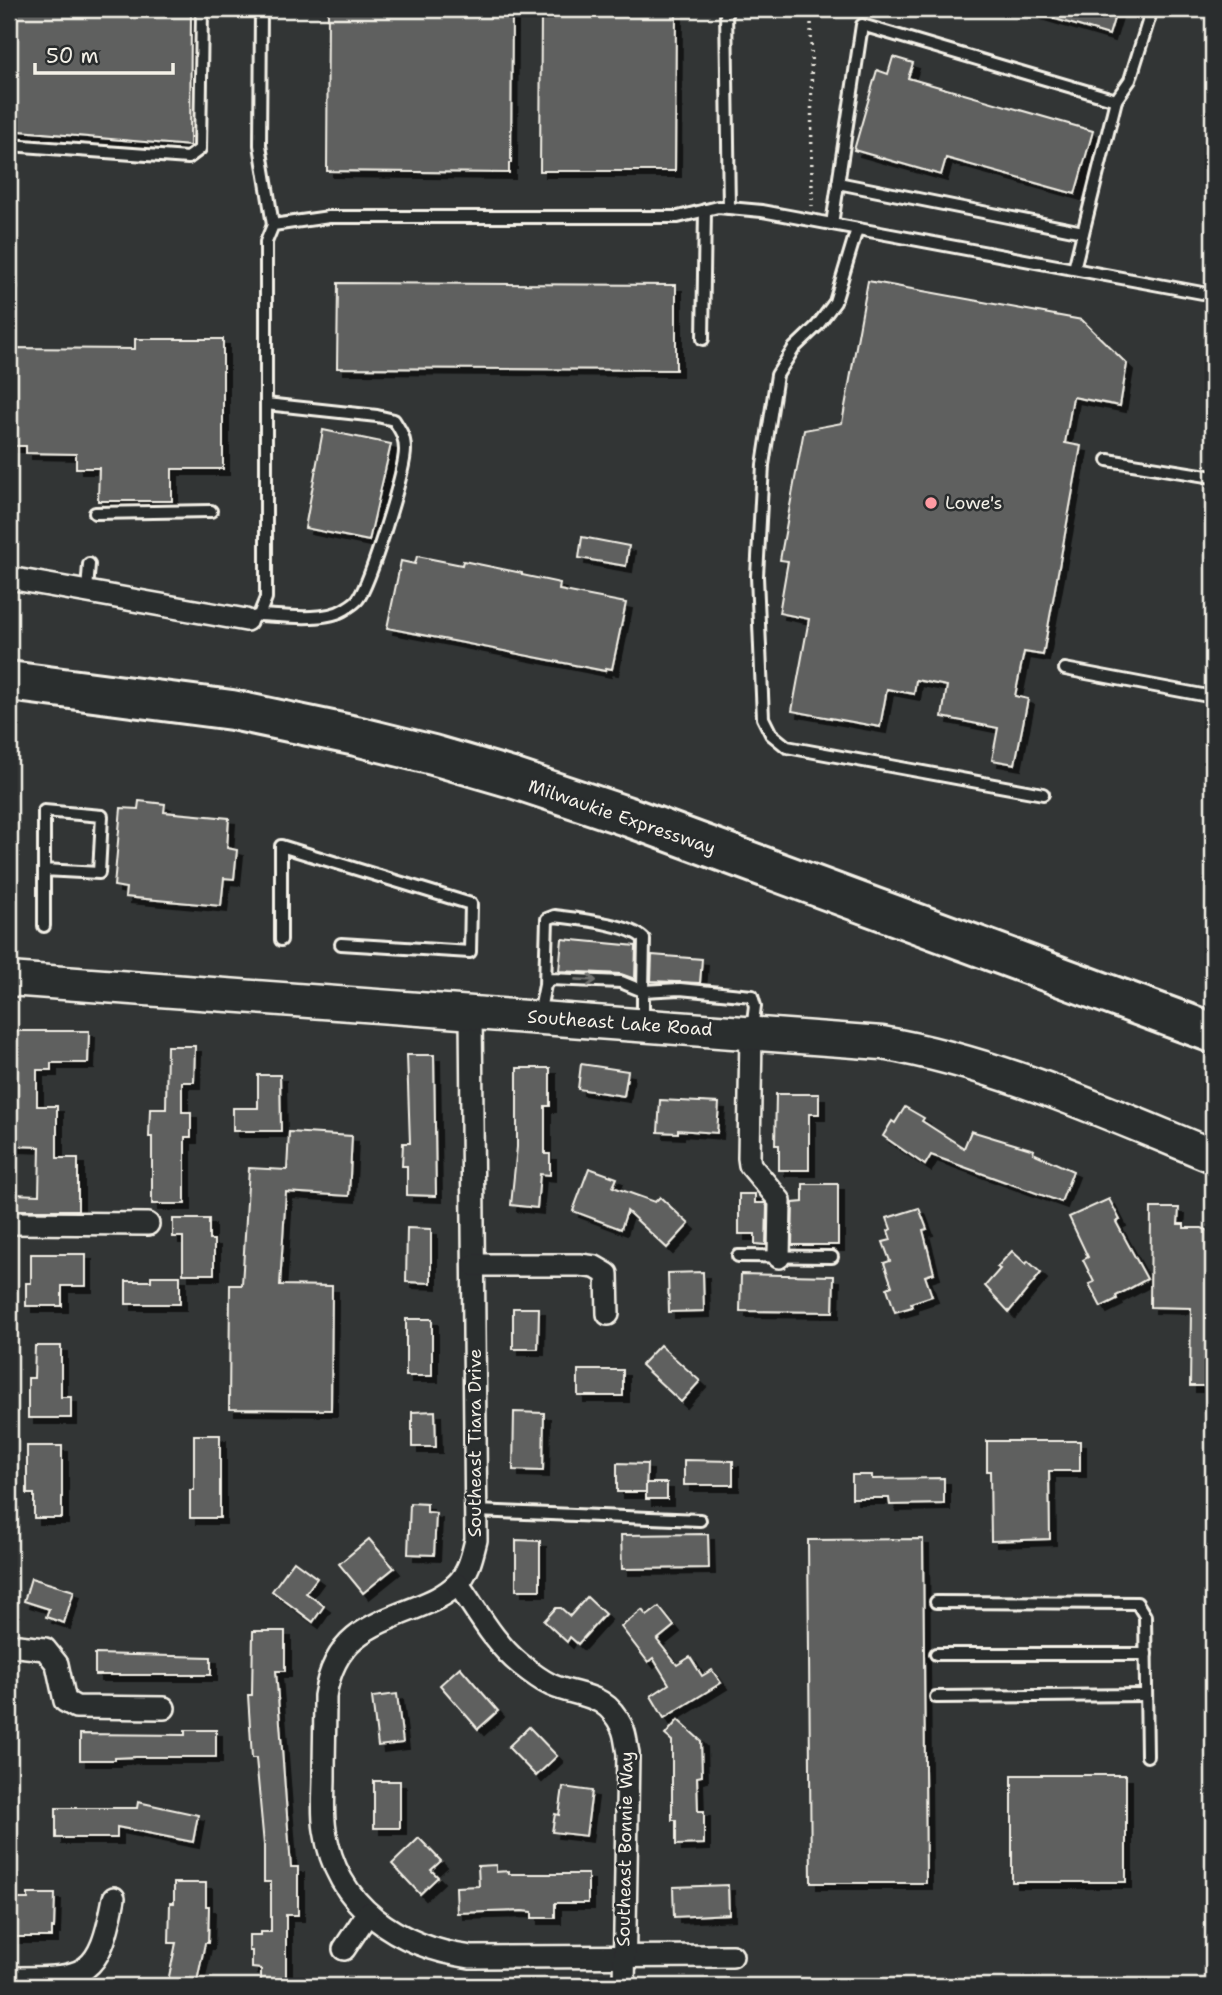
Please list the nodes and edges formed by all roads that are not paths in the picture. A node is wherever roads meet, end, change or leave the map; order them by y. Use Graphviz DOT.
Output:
graph roads {
  1 [pos="202,9"];
  2 [pos="261,9"];
  3 [pos="726,9"];
  4 [pos="1152,9"];
  5 [pos="1116,100"];
  6 [pos="9,145"];
  7 [pos="838,183"];
  8 [pos="729,208"];
  9 [pos="705,210"];
  10 [pos="832,224"];
  11 [pos="273,225"];
  12 [pos="857,229"];
  13 [pos="1083,232"];
  14 [pos="1074,269"];
  15 [pos="1213,295"];
  16 [pos="704,339"];
  17 [pos="266,404"];
  18 [pos="1108,460"];
  19 [pos="1213,477"];
  20 [pos="211,511"];
  21 [pos="95,513"];
  22 [pos="89,564"];
  23 [pos="9,578"];
  24 [pos="86,592"];
  25 [pos="252,618"];
  26 [pos="1065,669"];
  27 [pos="9,681"];
  28 [pos="1213,697"];
  29 [pos="1043,794"];
  30 [pos="44,870"];
  31 [pos="44,926"];
  32 [pos="281,940"];
  33 [pos="341,944"];
  34 [pos="9,979"];
  35 [pos="548,982"];
  36 [pos="643,991"];
  37 [pos="471,1013"];
  38 [pos="539,1018"];
  39 [pos="643,1025"];
  40 [pos="751,1032"];
  41 [pos="1213,1033"];
  42 [pos="1213,1156"];
  43 [pos="9,1223"];
  44 [pos="148,1224"];
  45 [pos="738,1256"];
  46 [pos="779,1257"];
  47 [pos="832,1257"];
  48 [pos="474,1265"];
  49 [pos="608,1314"];
  50 [pos="476,1511"];
  51 [pos="700,1520"];
  52 [pos="458,1584"];
  53 [pos="936,1602"];
  54 [pos="9,1646"];
  55 [pos="936,1654"];
  56 [pos="1146,1654"];
  57 [pos="1146,1695"];
  58 [pos="936,1697"];
  59 [pos="164,1709"];
  60 [pos="1147,1756"];
  61 [pos="114,1898"];
  62 [pos="368,1913"];
  63 [pos="344,1949"];
  64 [pos="624,1956"];
  65 [pos="732,1956"];
  66 [pos="9,1978"];
  67 [pos="624,1986"];
  1 -- 6 [label="lane"];
  2 -- 11 [label="lane"];
  3 -- 8 [label="lane"];
  4 -- 5 [label="lane"];
  5 -- 7 [label="lane"];
  5 -- 13 [label="lane"];
  7 -- 10 [label="lane"];
  7 -- 13 [label="lane"];
  8 -- 9 [label="lane"];
  8 -- 10 [label="lane"];
  9 -- 11 [label="lane"];
  9 -- 16 [label="lane"];
  10 -- 12 [label="lane"];
  11 -- 17 [label="lane"];
  12 -- 14 [label="lane"];
  12 -- 29 [label="lane"];
  13 -- 14 [label="lane"];
  14 -- 15 [label="lane"];
  17 -- 25 [label="lane"];
  17 -- 25 [label="lane"];
  18 -- 19 [label="lane"];
  20 -- 21 [label="lane"];
  22 -- 24 [label="lane"];
  23 -- 24 [label="street"];
  24 -- 25 [label="street"];
  26 -- 28 [label="lane"];
  27 -- 41 [label="highway, Milwaukie Expressway"];
  30 -- 30 [label="lane"];
  30 -- 31 [label="lane"];
  32 -- 33 [label="lane"];
  34 -- 37 [label="street, Southeast Lake Road"];
  35 -- 36 [label="lane, one-way"];
  35 -- 36 [label="lane"];
  35 -- 38 [label="lane"];
  36 -- 39 [label="lane"];
  36 -- 40 [label="lane"];
  37 -- 38 [label="street, Southeast Lake Road"];
  37 -- 48 [label="street, Southeast Tiara Drive"];
  38 -- 39 [label="street, Southeast Lake Road"];
  39 -- 40 [label="street, Southeast Lake Road"];
  40 -- 42 [label="street, Southeast Lake Road"];
  40 -- 46 [label="street"];
  43 -- 44 [label="street"];
  45 -- 46 [label="lane"];
  46 -- 47 [label="lane"];
  48 -- 49 [label="street"];
  48 -- 50 [label="street, Southeast Tiara Drive"];
  50 -- 51 [label="lane"];
  50 -- 52 [label="street, Southeast Tiara Drive"];
  52 -- 62 [label="street"];
  52 -- 64 [label="street, Southeast Bonnie Way"];
  53 -- 56 [label="lane"];
  54 -- 59 [label="street"];
  55 -- 56 [label="lane"];
  56 -- 57 [label="lane"];
  57 -- 58 [label="lane"];
  57 -- 60 [label="lane"];
  61 -- 66 [label="street"];
  62 -- 63 [label="street"];
  62 -- 64 [label="street"];
  64 -- 65 [label="street"];
  64 -- 67 [label="street, Southeast Bonnie Way"];
}
